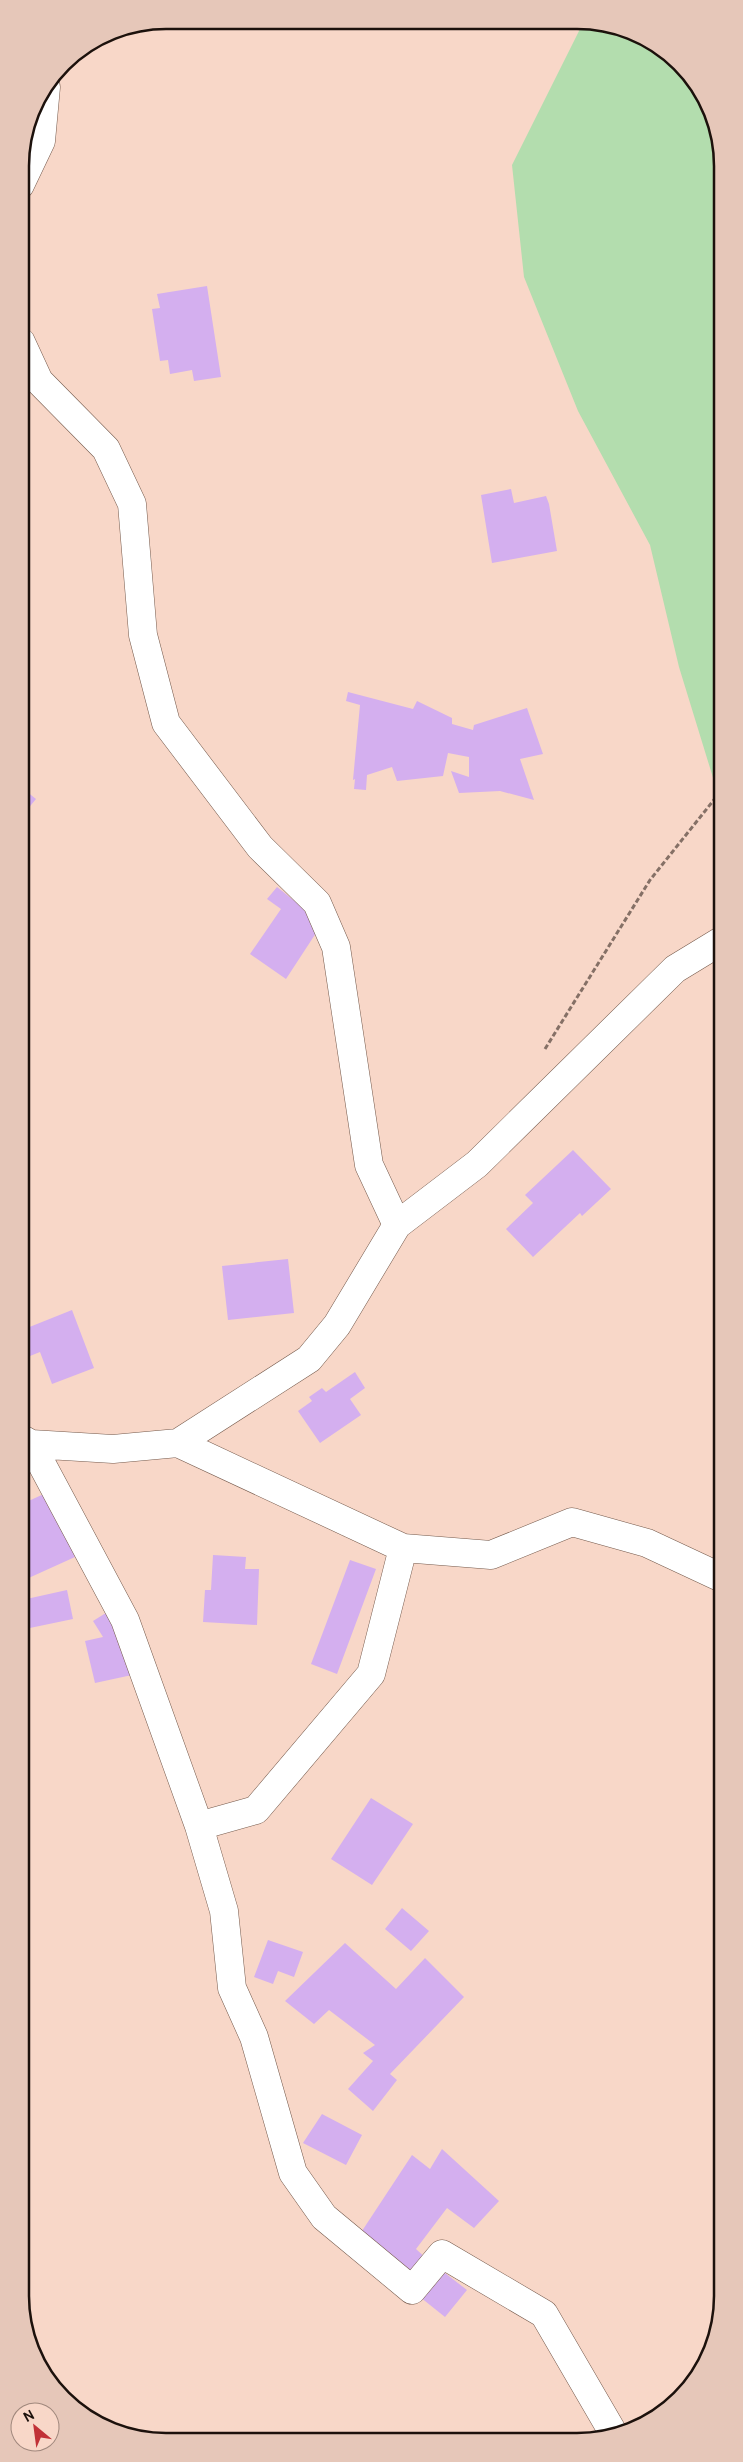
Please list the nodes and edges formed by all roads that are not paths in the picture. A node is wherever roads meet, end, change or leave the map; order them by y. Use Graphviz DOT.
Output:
graph roads {
  1 [pos="45,102"];
  2 [pos="29,166"];
  3 [pos="29,360"];
  4 [pos="714,945"];
  5 [pos="397,1225"];
  6 [pos="29,1441"];
  7 [pos="178,1443"];
  8 [pos="29,1446"];
  9 [pos="403,1548"];
  10 [pos="714,1574"];
  11 [pos="199,1826"];
  12 [pos="611,2429"];
  1 -- 2 [label="street"];
  3 -- 5 [label="street"];
  4 -- 5 [label="street"];
  5 -- 7 [label="street"];
  6 -- 7 [label="street"];
  7 -- 9 [label="street"];
  8 -- 11 [label="street"];
  9 -- 10 [label="street"];
  9 -- 11 [label="street"];
  11 -- 12 [label="street"];
}
